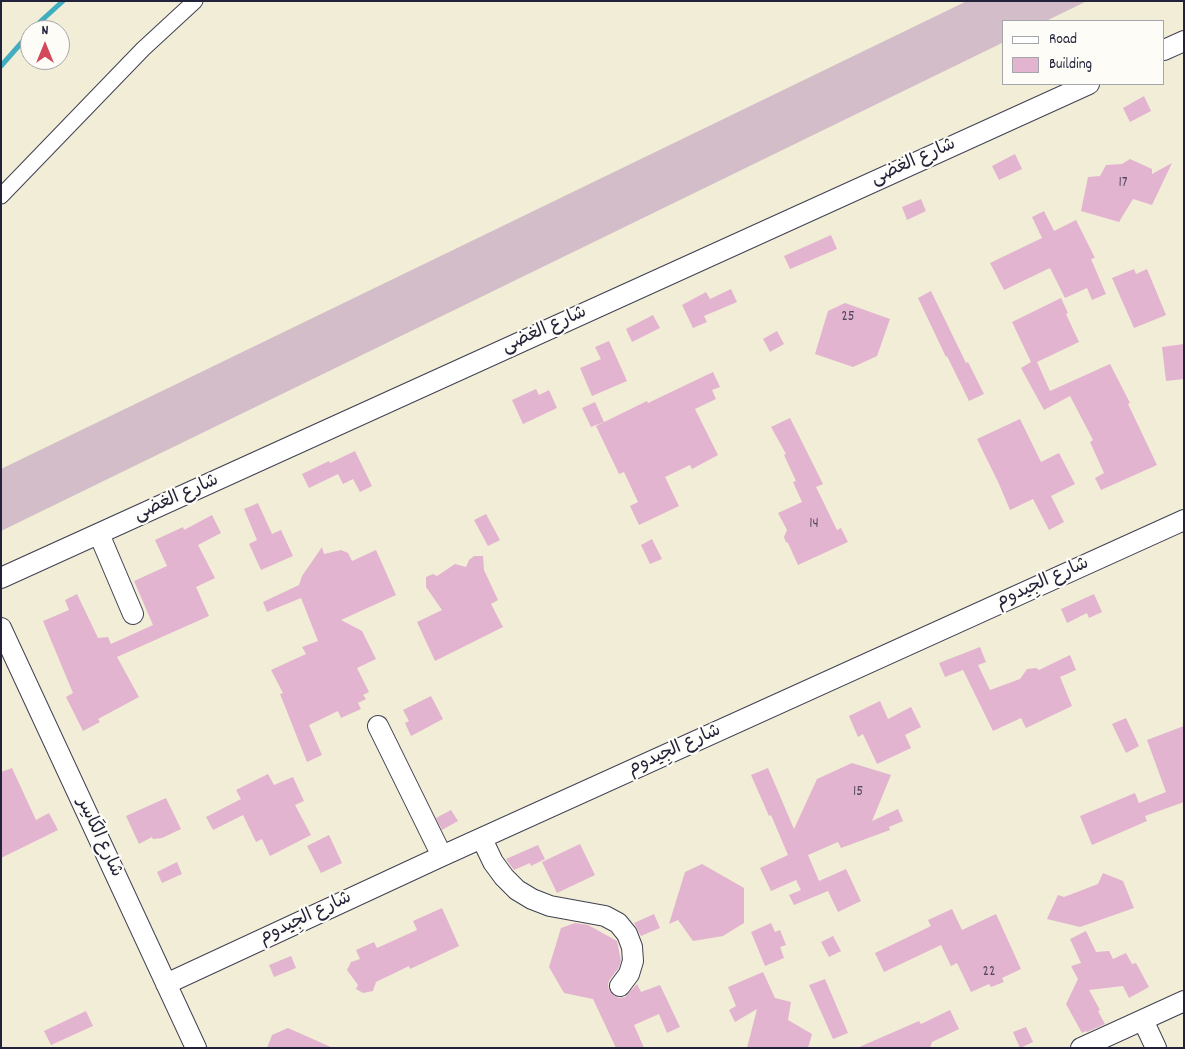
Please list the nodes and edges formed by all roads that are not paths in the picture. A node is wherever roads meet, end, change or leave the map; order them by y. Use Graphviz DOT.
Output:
graph roads {
  1 [pos="195,1"];
  2 [pos="1184,41"];
  3 [pos="1165,50"];
  4 [pos="1087,85"];
  5 [pos="1,196"];
  6 [pos="1184,520"];
  7 [pos="98,534"];
  8 [pos="1,578"];
  9 [pos="133,614"];
  10 [pos="1,628"];
  11 [pos="378,726"];
  12 [pos="482,839"];
  13 [pos="442,856"];
  14 [pos="166,984"];
  15 [pos="620,986"];
  16 [pos="1184,1001"];
  17 [pos="1143,1020"];
  18 [pos="196,1048"];
  19 [pos="1082,1048"];
  20 [pos="1156,1048"];
  1 -- 5 [label="street"];
  2 -- 3 [label="street"];
  4 -- 7 [label="street, شارع الغضى"];
  6 -- 12 [label="street, شارع الجِيدوم"];
  7 -- 8 [label="street, شارع الغضى"];
  7 -- 9 [label="street"];
  10 -- 14 [label="street, شارع الكَاسِر"];
  11 -- 13 [label="street"];
  12 -- 13 [label="street, شارع الجِيدوم"];
  12 -- 15 [label="street"];
  13 -- 14 [label="street, شارع الجِيدوم"];
  14 -- 18 [label="street, شارع الكَاسِر"];
  16 -- 17 [label="street"];
  17 -- 19 [label="street"];
  17 -- 20 [label="street"];
}
